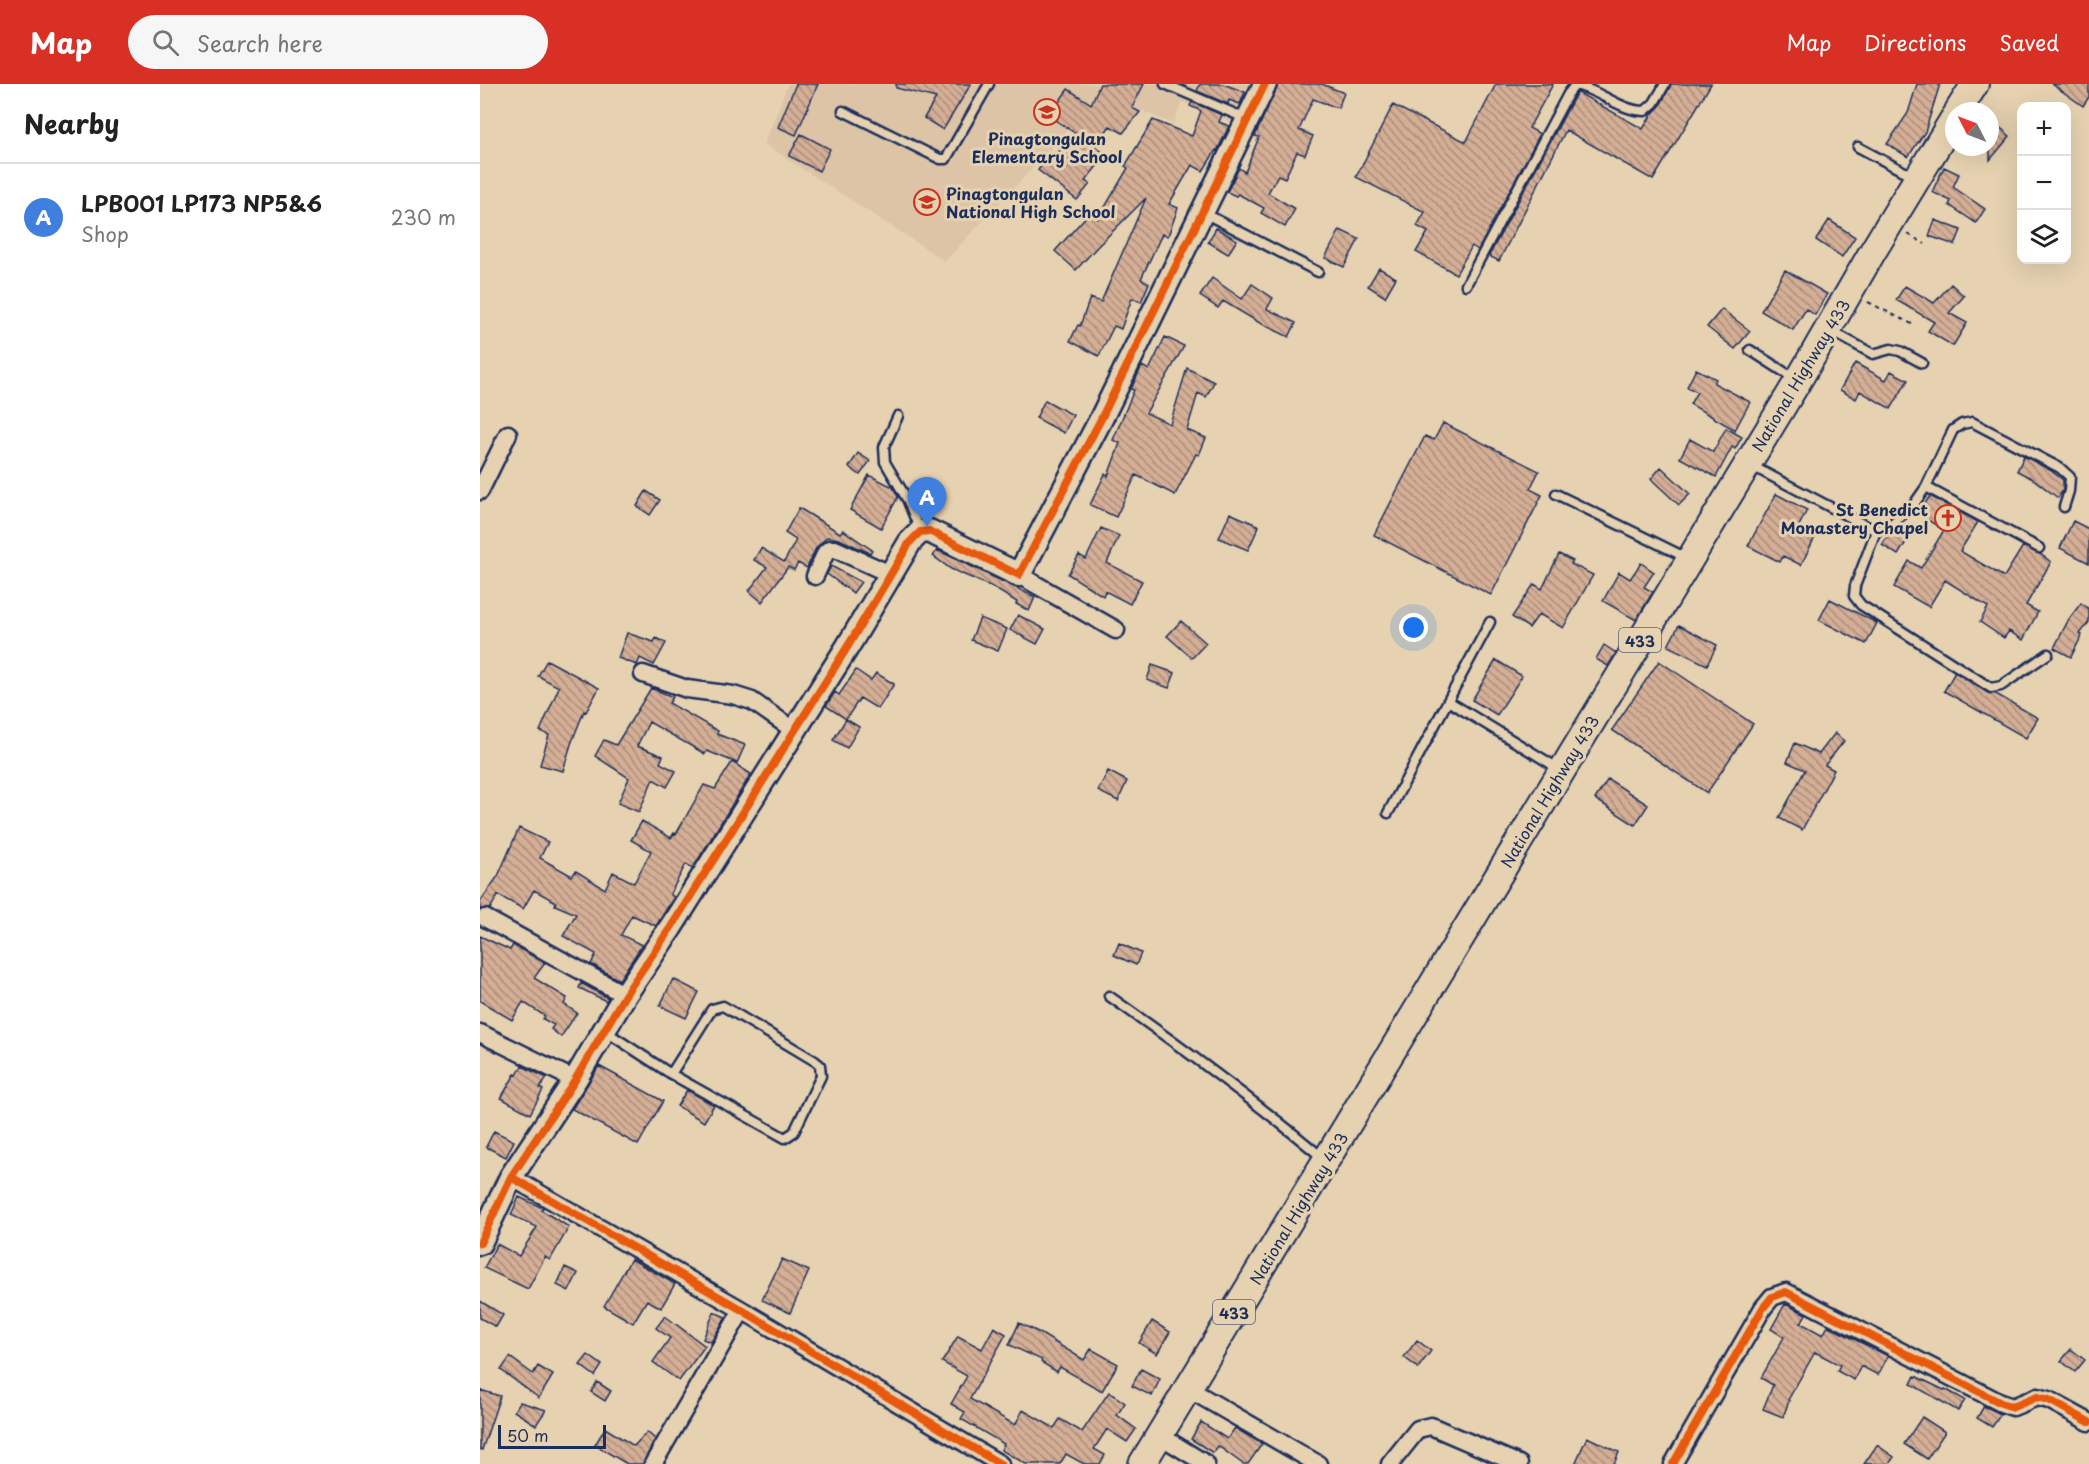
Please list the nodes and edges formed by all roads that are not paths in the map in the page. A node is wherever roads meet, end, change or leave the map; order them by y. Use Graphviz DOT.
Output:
graph roads {
  1 [pos="989,84"];
  2 [pos="1165,84"];
  3 [pos="1265,84"];
  4 [pos="1665,84"];
  5 [pos="1975,84"];
  6 [pos="1964,102"];
  7 [pos="843,111"];
  8 [pos="1246,119"];
  9 [pos="1945,133"];
  10 [pos="1858,147"];
  11 [pos="1918,178"];
  12 [pos="1202,212"];
  13 [pos="1318,272"];
  14 [pos="1466,285"];
  15 [pos="1828,329"];
  16 [pos="1750,350"];
  17 [pos="1922,363"];
  18 [pos="1798,381"];
  19 [pos="898,416"];
  20 [pos="508,434"];
  21 [pos="1747,464"];
  22 [pos="1926,487"];
  23 [pos="480,491"];
  24 [pos="1556,494"];
  25 [pos="2064,507"];
  26 [pos="1876,531"];
  27 [pos="920,532"];
  28 [pos="2039,548"];
  29 [pos="1689,559"];
  30 [pos="890,574"];
  31 [pos="1019,575"];
  32 [pos="815,576"];
  33 [pos="1490,622"];
  34 [pos="1116,630"];
  35 [pos="2048,654"];
  36 [pos="644,674"];
  37 [pos="1448,701"];
  38 [pos="795,731"];
  39 [pos="1561,770"];
  40 [pos="1388,813"];
  41 [pos="485,918"];
  42 [pos="625,995"];
  43 [pos="1109,996"];
  44 [pos="605,1031"];
  45 [pos="480,1033"];
  46 [pos="671,1074"];
  47 [pos="575,1080"];
  48 [pos="1327,1161"];
  49 [pos="511,1177"];
  50 [pos="480,1243"];
  51 [pos="742,1310"];
  52 [pos="1187,1388"];
  53 [pos="2089,1422"];
  54 [pos="1159,1435"];
  55 [pos="653,1464"];
  56 [pos="1000,1464"];
  57 [pos="1142,1464"];
  58 [pos="1206,1464"];
  59 [pos="1318,1464"];
  60 [pos="1390,1464"];
  61 [pos="1519,1464"];
  62 [pos="1673,1464"];
  1 -- 7 [label="lane"];
  2 -- 8 [label="lane"];
  3 -- 8 [label="street"];
  4 -- 14 [label="lane"];
  5 -- 6 [label="main road"];
  8 -- 12 [label="street"];
  9 -- 11 [label="main road, National Highway 433 / 433"];
  10 -- 11 [label="lane"];
  11 -- 15 [label="main road, National Highway 433 / 433"];
  12 -- 13 [label="lane"];
  12 -- 31 [label="street"];
  15 -- 17 [label="lane"];
  15 -- 18 [label="main road, National Highway 433 / 433"];
  16 -- 18 [label="lane"];
  18 -- 21 [label="main road, National Highway 433 / 433"];
  19 -- 27 [label="lane"];
  20 -- 23 [label="street"];
  21 -- 26 [label="lane"];
  21 -- 29 [label="main road, National Highway 433 / 433"];
  22 -- 25 [label="lane"];
  22 -- 26 [label="lane"];
  22 -- 28 [label="lane"];
  24 -- 29 [label="lane"];
  26 -- 35 [label="lane"];
  27 -- 30 [label="street"];
  27 -- 31 [label="street"];
  29 -- 39 [label="main road, National Highway 433 / 433"];
  30 -- 32 [label="street"];
  30 -- 38 [label="street"];
  31 -- 34 [label="street"];
  33 -- 37 [label="lane"];
  36 -- 38 [label="street"];
  37 -- 39 [label="lane"];
  37 -- 40 [label="lane"];
  38 -- 42 [label="street"];
  39 -- 48 [label="main road, National Highway 433 / 433"];
  41 -- 42 [label="street"];
  42 -- 44 [label="street"];
  43 -- 48 [label="lane"];
  44 -- 46 [label="lane"];
  44 -- 47 [label="street"];
  45 -- 47 [label="street"];
  46 -- 46 [label="lane"];
  47 -- 49 [label="street"];
  48 -- 52 [label="main road, National Highway 433 / 433"];
  49 -- 50 [label="street"];
  49 -- 51 [label="street"];
  51 -- 55 [label="street"];
  51 -- 56 [label="street"];
  52 -- 54 [label="main road, National Highway 433 / 433"];
  52 -- 59 [label="street"];
  53 -- 62 [label="street"];
  54 -- 57 [label="main road, National Highway 433 / 433"];
  54 -- 58 [label="street"];
  60 -- 61 [label="street"];
}
